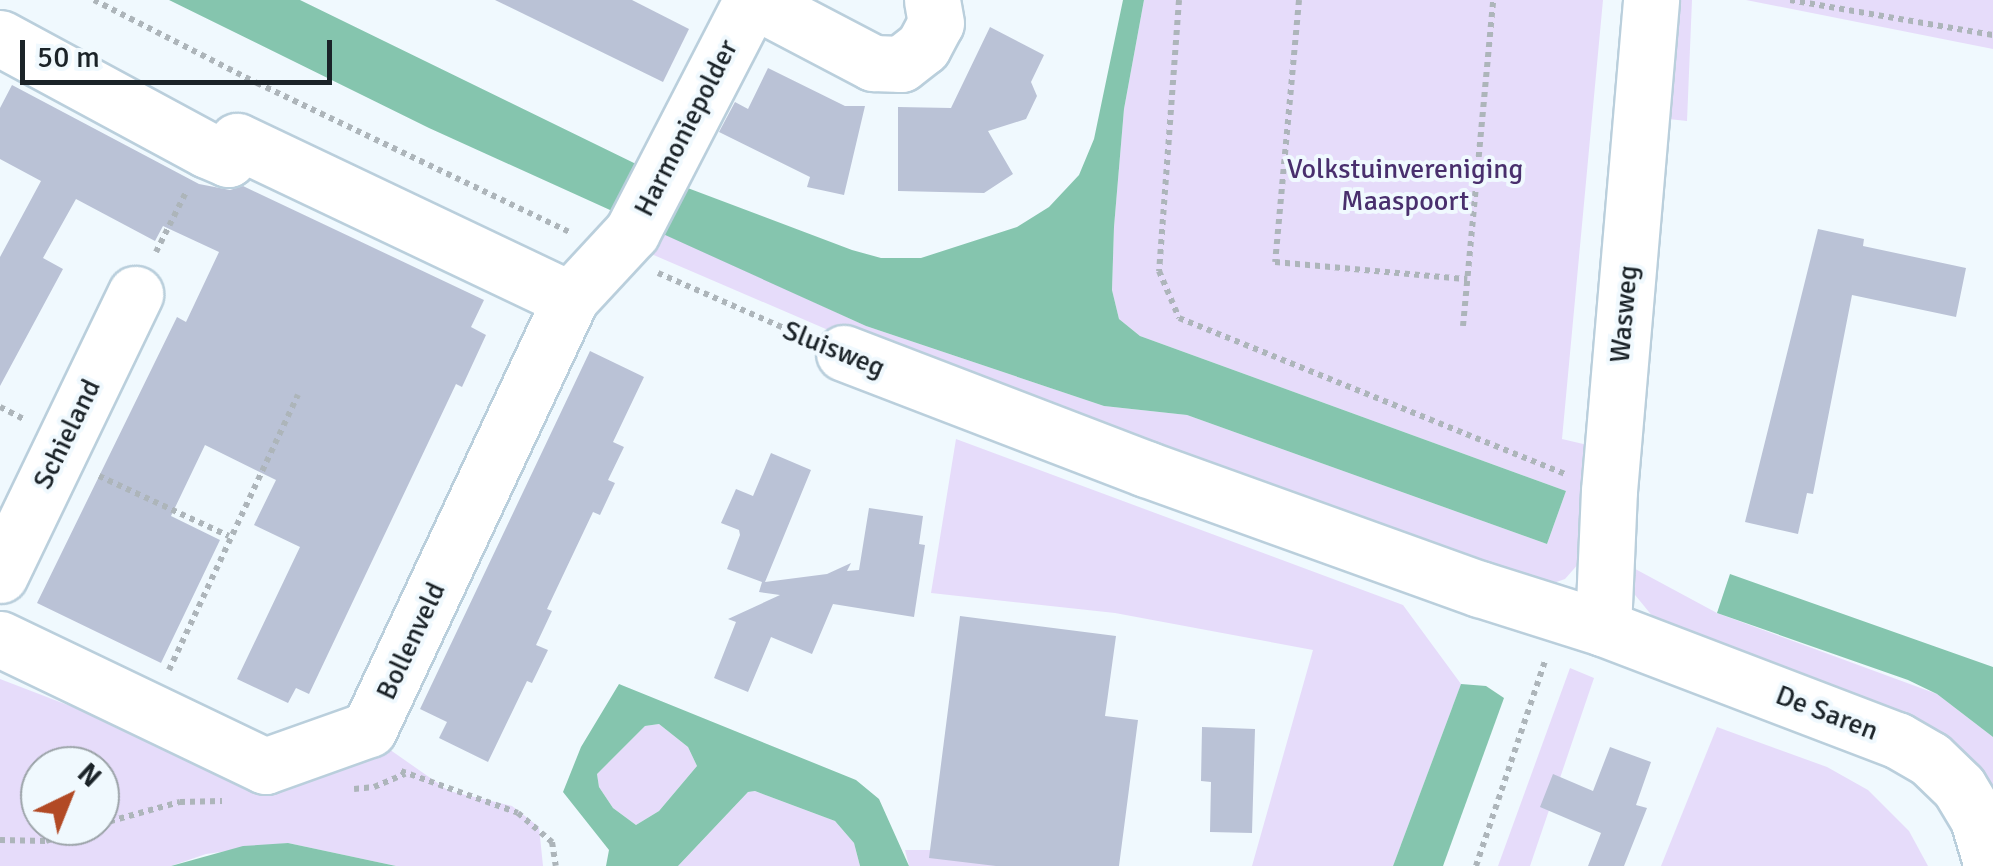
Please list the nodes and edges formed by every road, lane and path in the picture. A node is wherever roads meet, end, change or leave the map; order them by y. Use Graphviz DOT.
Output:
graph roads {
  1 [pos="94,0"];
  2 [pos="752,0"];
  3 [pos="932,0"];
  4 [pos="1179,0"];
  5 [pos="1299,0"];
  6 [pos="1493,0"];
  7 [pos="1651,0"];
  8 [pos="1790,0"];
  9 [pos="1993,35"];
  10 [pos="0,38"];
  11 [pos="208,150"];
  12 [pos="623,242"];
  13 [pos="1467,279"];
  14 [pos="135,294"];
  15 [pos="570,300"];
  16 [pos="1463,326"];
  17 [pos="844,353"];
  18 [pos="298,394"];
  19 [pos="56,456"];
  20 [pos="1609,491"];
  21 [pos="229,536"];
  22 [pos="0,575"];
  23 [pos="1582,621"];
  24 [pos="0,639"];
  25 [pos="151,710"];
  26 [pos="369,730"];
  27 [pos="556,864"];
  28 [pos="1476,866"];
  29 [pos="1992,866"];
  1 -- 12 [label="path, Sluisweg"];
  2 -- 3 [label="street, Harmoniepolder"];
  2 -- 12 [label="street, Harmoniepolder"];
  4 -- 20 [label="path"];
  5 -- 13 [label="path"];
  6 -- 13 [label="path"];
  7 -- 20 [label="street, Wasweg"];
  8 -- 9 [label="path"];
  10 -- 11 [label="street"];
  11 -- 14 [label="path"];
  11 -- 15 [label="street"];
  12 -- 15 [label="street, Bollenveld"];
  12 -- 17 [label="path, Sluisweg"];
  13 -- 16 [label="path"];
  14 -- 19 [label="street, Schieland"];
  15 -- 26 [label="street, Bollenveld"];
  17 -- 23 [label="street, Sluisweg"];
  18 -- 21 [label="path"];
  19 -- 21 [label="path"];
  19 -- 22 [label="street, Schieland"];
  20 -- 23 [label="street, Wasweg"];
  21 -- 25 [label="path"];
  23 -- 28 [label="path"];
  23 -- 29 [label="street, De Saren"];
  24 -- 25 [label="street, Bollenveld"];
  25 -- 26 [label="street, Bollenveld"];
  26 -- 27 [label="path"];
}
